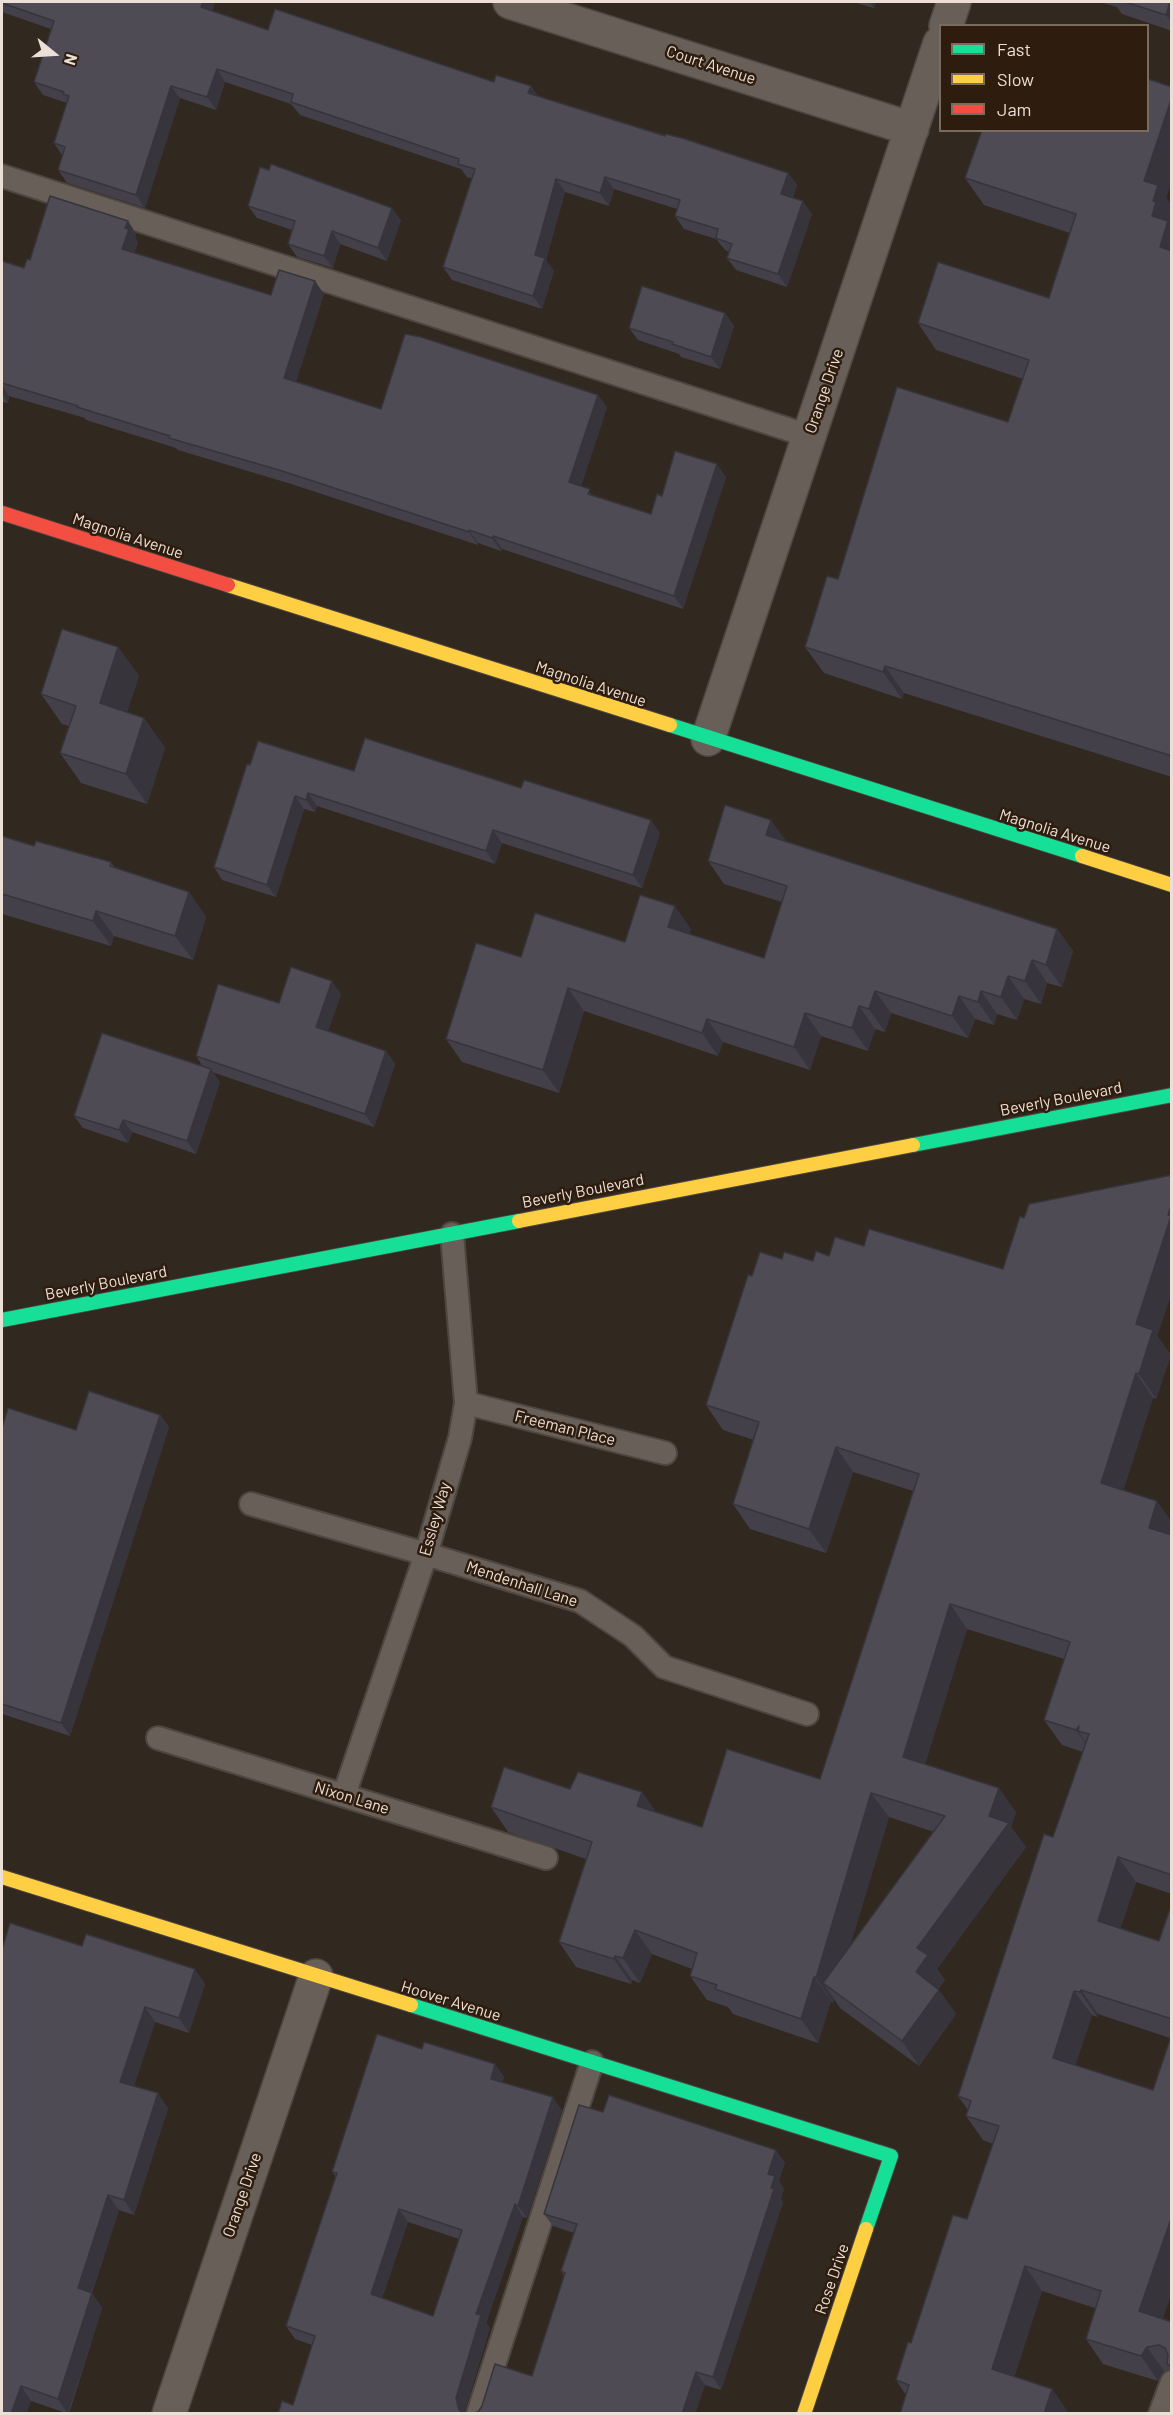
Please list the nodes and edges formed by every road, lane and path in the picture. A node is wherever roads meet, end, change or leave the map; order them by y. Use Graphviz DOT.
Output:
graph roads {
  1 [pos="510,2"];
  2 [pos="954,2"];
  3 [pos="947,24"];
  4 [pos="939,46"];
  5 [pos="912,129"];
  6 [pos="2,176"];
  7 [pos="809,436"];
  8 [pos="2,513"];
  9 [pos="708,739"];
  10 [pos="1172,885"];
  11 [pos="1172,1095"];
  12 [pos="452,1234"];
  13 [pos="3,1325"];
  14 [pos="466,1403"];
  15 [pos="665,1453"];
  16 [pos="251,1504"];
  17 [pos="426,1554"];
  18 [pos="807,1714"];
  19 [pos="158,1738"];
  20 [pos="344,1795"];
  21 [pos="546,1858"];
  22 [pos="2,1879"];
  23 [pos="316,1976"];
  24 [pos="592,2062"];
  25 [pos="891,2156"];
  26 [pos="1172,2382"];
  27 [pos="169,2414"];
  28 [pos="478,2414"];
  29 [pos="804,2414"];
  30 [pos="1160,2414"];
  1 -- 5 [label="street, Court Avenue"];
  2 -- 3 [label="street"];
  4 -- 5 [label="street, Orange Drive"];
  5 -- 7 [label="street, Orange Drive"];
  6 -- 7 [label="lane"];
  7 -- 9 [label="street, Orange Drive"];
  8 -- 9 [label="street, Magnolia Avenue"];
  9 -- 10 [label="street, Magnolia Avenue"];
  11 -- 12 [label="street, Beverly Boulevard"];
  12 -- 13 [label="street, Beverly Boulevard"];
  12 -- 14 [label="lane, Essley Way"];
  14 -- 15 [label="lane, Freeman Place"];
  14 -- 17 [label="lane, Essley Way"];
  16 -- 17 [label="lane, Mendenhall Lane"];
  17 -- 18 [label="lane, Mendenhall Lane"];
  17 -- 20 [label="lane, Essley Way"];
  19 -- 20 [label="lane, Nixon Lane"];
  20 -- 21 [label="lane, Nixon Lane"];
  22 -- 23 [label="street, Hoover Avenue"];
  23 -- 24 [label="street, Hoover Avenue"];
  23 -- 27 [label="street, Orange Drive"];
  24 -- 25 [label="street, Hoover Avenue"];
  24 -- 28 [label="lane"];
  25 -- 29 [label="street, Rose Drive"];
  26 -- 30 [label="lane"];
}
